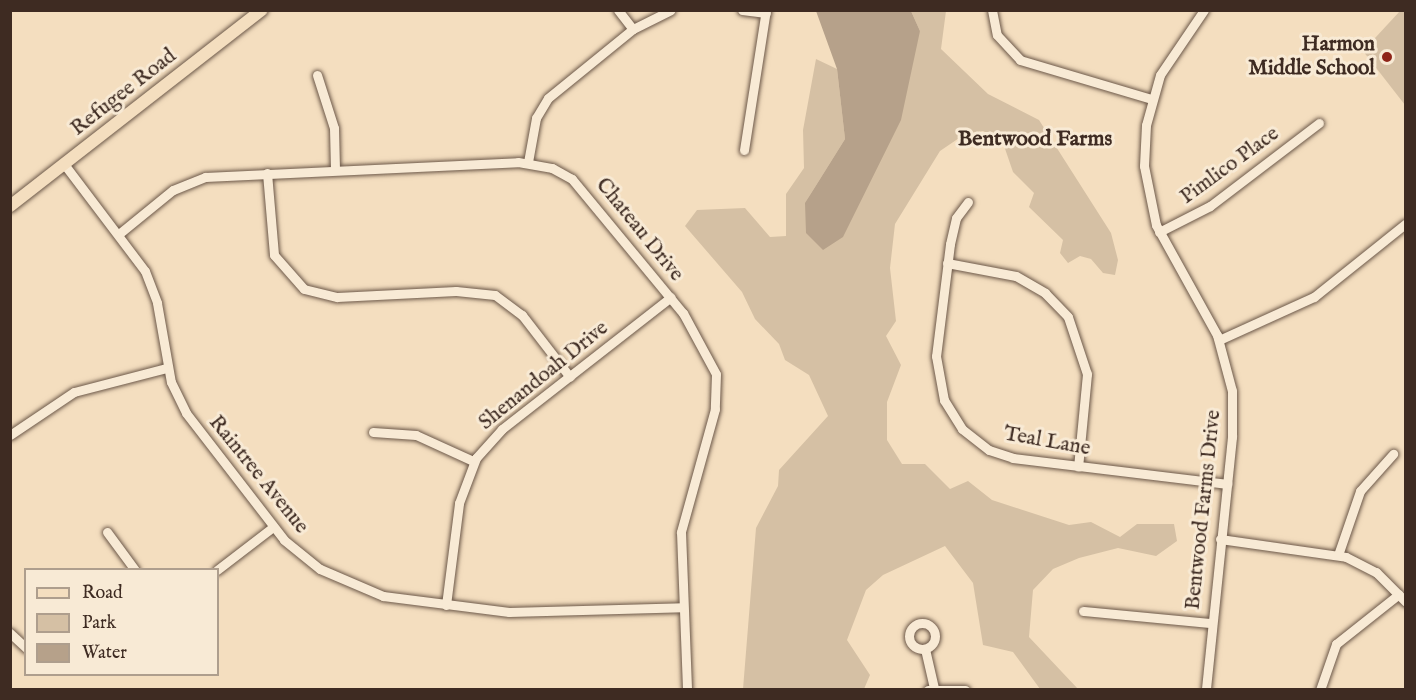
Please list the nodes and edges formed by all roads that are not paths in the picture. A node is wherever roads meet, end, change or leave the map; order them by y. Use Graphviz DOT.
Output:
graph roads {
  1 [pos="262,10"];
  2 [pos="618,10"];
  3 [pos="671,10"];
  4 [pos="742,10"];
  5 [pos="992,10"];
  6 [pos="1204,10"];
  7 [pos="766,12"];
  8 [pos="633,29"];
  9 [pos="317,75"];
  10 [pos="1152,99"];
  11 [pos="1319,123"];
  12 [pos="744,150"];
  13 [pos="528,162"];
  14 [pos="64,164"];
  15 [pos="335,170"];
  16 [pos="267,173"];
  17 [pos="968,202"];
  18 [pos="10,206"];
  19 [pos="1406,224"];
  20 [pos="1159,232"];
  21 [pos="120,233"];
  22 [pos="947,263"];
  23 [pos="671,297"];
  24 [pos="1219,340"];
  25 [pos="167,369"];
  26 [pos="570,376"];
  27 [pos="373,432"];
  28 [pos="10,435"];
  29 [pos="1393,454"];
  30 [pos="473,461"];
  31 [pos="1078,467"];
  32 [pos="1227,484"];
  33 [pos="273,527"];
  34 [pos="107,532"];
  35 [pos="1220,539"];
  36 [pos="1338,555"];
  37 [pos="134,568"];
  38 [pos="219,568"];
  39 [pos="1399,594"];
  40 [pos="1406,602"];
  41 [pos="446,605"];
  42 [pos="683,607"];
  43 [pos="1083,611"];
  44 [pos="1210,623"];
  45 [pos="10,633"];
  46 [pos="24,646"];
  47 [pos="925,649"];
  48 [pos="931,688"];
  49 [pos="687,690"];
  50 [pos="965,690"];
  51 [pos="1206,690"];
  52 [pos="1320,690"];
  1 -- 14 [label="main road, Refugee Road"];
  2 -- 8 [label="street"];
  3 -- 8 [label="street"];
  4 -- 7 [label="street"];
  5 -- 10 [label="street"];
  6 -- 10 [label="street, Bentwood Farms Drive"];
  7 -- 12 [label="street"];
  8 -- 13 [label="street"];
  9 -- 15 [label="street"];
  10 -- 20 [label="street, Bentwood Farms Drive"];
  11 -- 20 [label="street, Pimlico Place"];
  13 -- 15 [label="street, Chateau Drive"];
  13 -- 23 [label="street, Chateau Drive"];
  14 -- 18 [label="main road, Refugee Road"];
  14 -- 21 [label="street, Raintree Avenue"];
  15 -- 16 [label="street, Chateau Drive"];
  16 -- 21 [label="street, Chateau Drive"];
  16 -- 26 [label="street"];
  17 -- 22 [label="street, Teal Lane"];
  19 -- 24 [label="street"];
  20 -- 24 [label="street, Bentwood Farms Drive"];
  21 -- 25 [label="street, Raintree Avenue"];
  22 -- 31 [label="street"];
  22 -- 31 [label="street, Teal Lane"];
  23 -- 26 [label="street, Shenandoah Drive"];
  23 -- 42 [label="street, Chateau Drive"];
  24 -- 32 [label="street, Bentwood Farms Drive"];
  25 -- 28 [label="street"];
  25 -- 33 [label="street, Raintree Avenue"];
  26 -- 30 [label="street, Shenandoah Drive"];
  27 -- 30 [label="street"];
  29 -- 36 [label="street"];
  30 -- 41 [label="street, Shenandoah Drive"];
  31 -- 32 [label="street, Teal Lane"];
  32 -- 35 [label="street, Bentwood Farms Drive"];
  33 -- 38 [label="street"];
  33 -- 41 [label="street, Raintree Avenue"];
  34 -- 37 [label="street"];
  35 -- 36 [label="street"];
  35 -- 44 [label="street, Bentwood Farms Drive"];
  36 -- 39 [label="street"];
  39 -- 40 [label="street"];
  39 -- 52 [label="street"];
  41 -- 42 [label="street, Raintree Avenue"];
  42 -- 49 [label="street, Chateau Drive"];
  43 -- 44 [label="street"];
  44 -- 51 [label="street, Bentwood Farms Drive"];
  45 -- 46 [label="street"];
  47 -- 48 [label="street"];
  48 -- 50 [label="street"];
}
